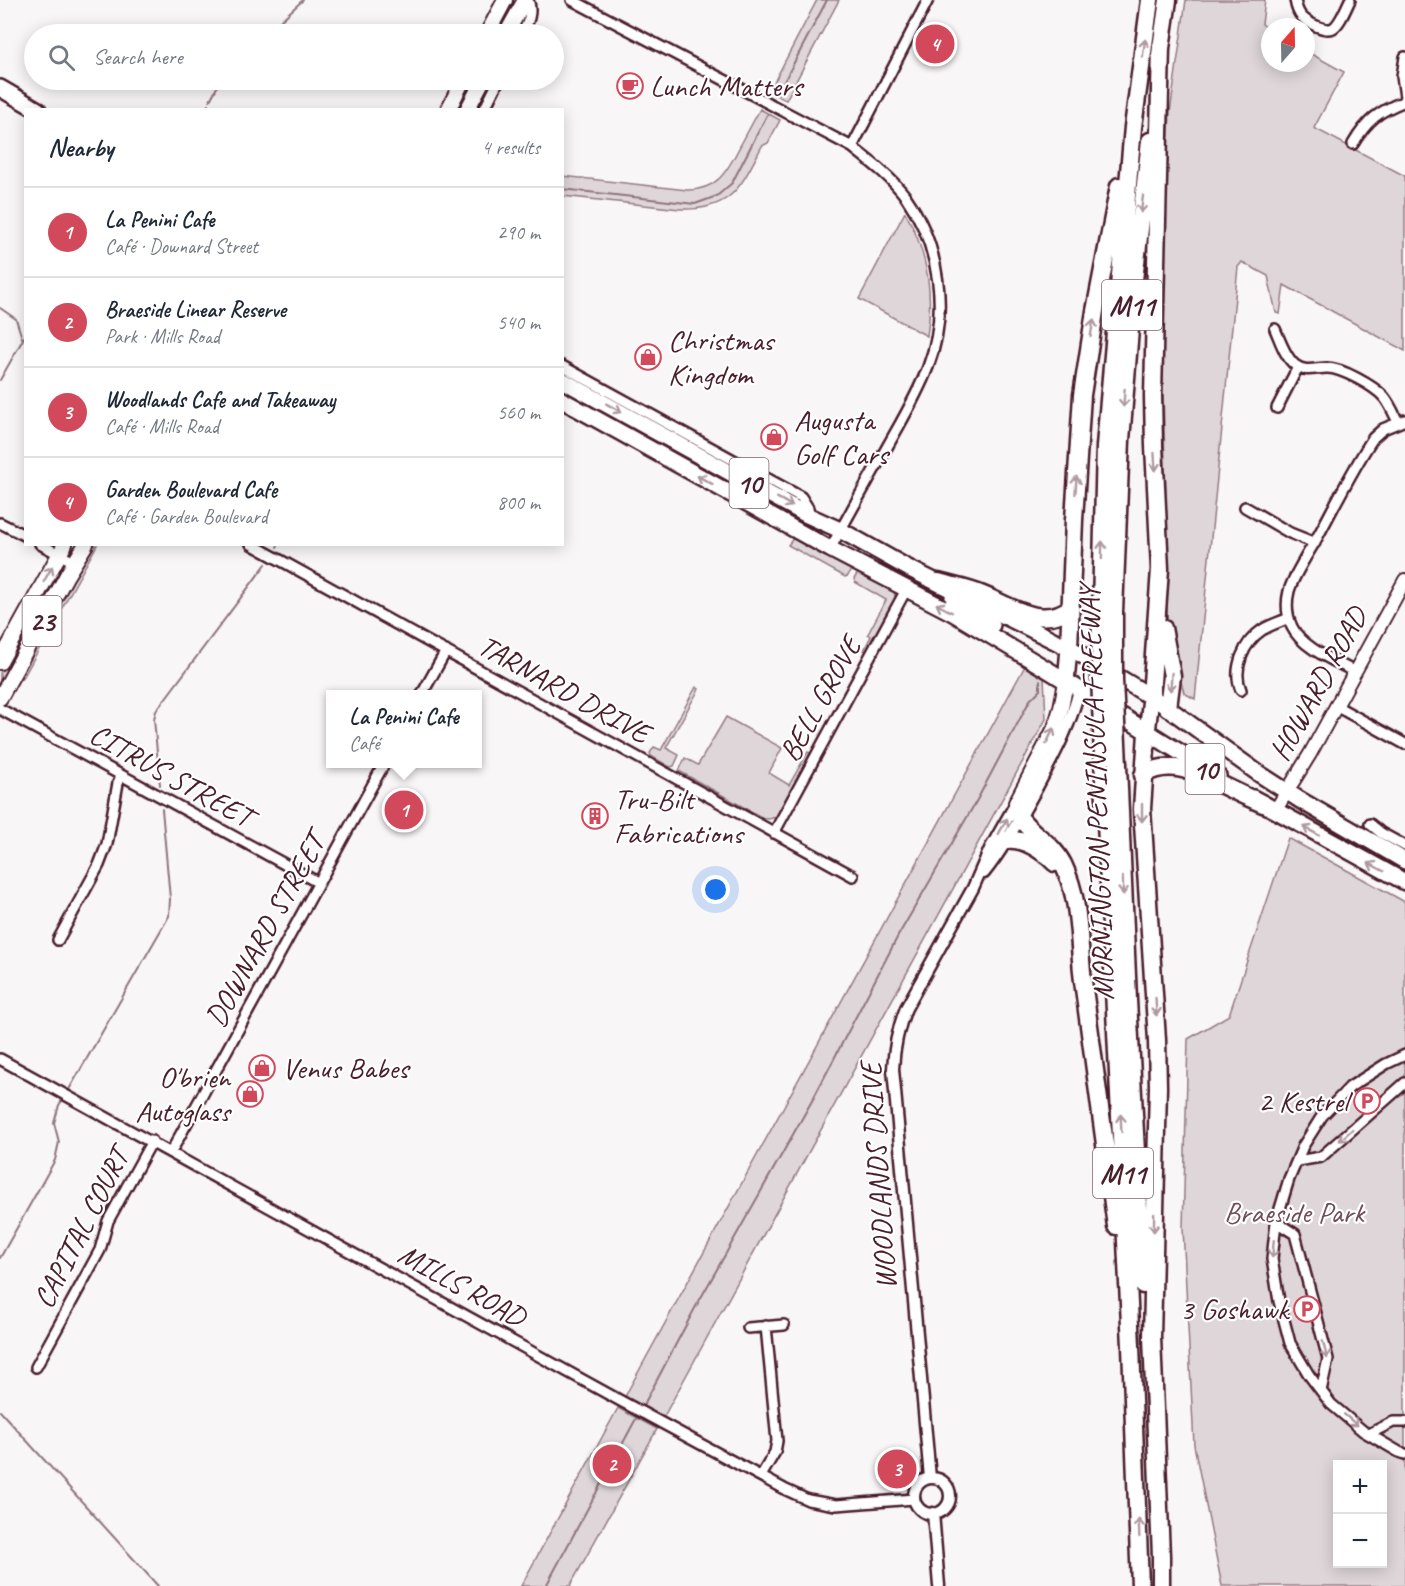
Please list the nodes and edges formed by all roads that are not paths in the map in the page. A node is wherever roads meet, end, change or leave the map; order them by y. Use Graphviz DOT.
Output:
graph roads {
  1 [pos="505,0"];
  2 [pos="526,0"];
  3 [pos="572,0"];
  4 [pos="928,0"];
  5 [pos="1150,0"];
  6 [pos="1168,0"];
  7 [pos="1295,0"];
  8 [pos="1350,0"];
  9 [pos="492,24"];
  10 [pos="513,24"];
  11 [pos="528,24"];
  12 [pos="1161,46"];
  13 [pos="1405,57"];
  14 [pos="1139,85"];
  15 [pos="0,88"];
  16 [pos="458,90"];
  17 [pos="478,90"];
  18 [pos="494,90"];
  19 [pos="1405,99"];
  20 [pos="35,108"];
  21 [pos="449,108"];
  22 [pos="468,108"];
  23 [pos="485,108"];
  24 [pos="1353,144"];
  25 [pos="852,147"];
  26 [pos="1275,329"];
  27 [pos="564,367"];
  28 [pos="1298,367"];
  29 [pos="564,381"];
  30 [pos="564,401"];
  31 [pos="1277,408"];
  32 [pos="1401,421"];
  33 [pos="1245,507"];
  34 [pos="807,515"];
  35 [pos="0,523"];
  36 [pos="840,530"];
  37 [pos="24,535"];
  38 [pos="1315,543"];
  39 [pos="47,546"];
  40 [pos="85,546"];
  41 [pos="255,546"];
  42 [pos="830,549"];
  43 [pos="62,550"];
  44 [pos="74,562"];
  45 [pos="920,574"];
  46 [pos="1405,580"];
  47 [pos="938,582"];
  48 [pos="1159,583"];
  49 [pos="908,588"];
  50 [pos="1071,607"];
  51 [pos="1107,610"];
  52 [pos="1289,618"];
  53 [pos="1069,648"];
  54 [pos="446,651"];
  55 [pos="0,662"];
  56 [pos="1355,672"];
  57 [pos="1071,681"];
  58 [pos="424,690"];
  59 [pos="1241,690"];
  60 [pos="1152,697"];
  61 [pos="0,698"];
  62 [pos="1336,706"];
  63 [pos="1168,708"];
  64 [pos="0,709"];
  65 [pos="1147,733"];
  66 [pos="1405,744"];
  67 [pos="1111,762"];
  68 [pos="382,768"];
  69 [pos="1143,775"];
  70 [pos="121,776"];
  71 [pos="1287,792"];
  72 [pos="1269,808"];
  73 [pos="1018,810"];
  74 [pos="1370,824"];
  75 [pos="774,833"];
  76 [pos="1356,833"];
  77 [pos="1385,835"];
  78 [pos="1007,840"];
  79 [pos="1405,846"];
  80 [pos="1405,861"];
  81 [pos="853,876"];
  82 [pos="1070,882"];
  83 [pos="1405,882"];
  84 [pos="319,883"];
  85 [pos="973,888"];
  86 [pos="58,940"];
  87 [pos="1405,1054"];
  88 [pos="0,1059"];
  89 [pos="1405,1083"];
  90 [pos="152,1142"];
  91 [pos="171,1152"];
  92 [pos="1297,1161"];
  93 [pos="1276,1222"];
  94 [pos="784,1325"];
  95 [pos="766,1326"];
  96 [pos="748,1328"];
  97 [pos="1131,1346"];
  98 [pos="36,1367"];
  99 [pos="1321,1391"];
  100 [pos="1405,1422"];
  101 [pos="1369,1434"];
  102 [pos="1405,1454"];
  103 [pos="761,1476"];
  104 [pos="930,1478"];
  105 [pos="914,1499"];
  106 [pos="933,1513"];
  107 [pos="939,1586"];
  108 [pos="1140,1586"];
  109 [pos="1160,1586"];
  1 -- 9 [label="main road"];
  2 -- 10 [label="main road"];
  2 -- 11 [label="street"];
  3 -- 25 [label="street"];
  4 -- 25 [label="street"];
  14 -- 5 [label="highway, MORNINGTON PENINSULA FREEWAY / M11, one-way"];
  6 -- 12 [label="highway, MORNINGTON PENINSULA FREEWAY / M11"];
  7 -- 8 [label="street"];
  12 -- 48 [label="highway, one-way"];
  12 -- 51 [label="highway, MORNINGTON PENINSULA FREEWAY / M11, one-way"];
  13 -- 19 [label="street"];
  50 -- 14 [label="highway, one-way"];
  51 -- 14 [label="highway, MORNINGTON PENINSULA FREEWAY / M11, one-way"];
  15 -- 20 [label="highway"];
  16 -- 21 [label="main road"];
  17 -- 22 [label="main road"];
  18 -- 23 [label="street"];
  19 -- 24 [label="street"];
  25 -- 36 [label="street"];
  26 -- 28 [label="street"];
  27 -- 34 [label="street"];
  28 -- 31 [label="street"];
  28 -- 32 [label="street"];
  29 -- 34 [label="highway, 10, one-way"];
  42 -- 30 [label="highway, 10, one-way"];
  32 -- 38 [label="street"];
  33 -- 38 [label="street"];
  34 -- 36 [label="highway, 10"];
  35 -- 37 [label="street"];
  36 -- 42 [label="street"];
  36 -- 45 [label="highway, 10"];
  38 -- 52 [label="street"];
  39 -- 43 [label="street"];
  40 -- 44 [label="main road, 23"];
  41 -- 54 [label="street, TARNARD DRIVE"];
  42 -- 49 [label="highway, 10"];
  43 -- 44 [label="street"];
  55 -- 43 [label="main road, 23, one-way"];
  44 -- 61 [label="main road, 23"];
  45 -- 47 [label="highway, 10"];
  45 -- 57 [label="highway"];
  46 -- 56 [label="main road, HOWARD ROAD"];
  47 -- 50 [label="highway"];
  47 -- 53 [label="highway, 10"];
  48 -- 60 [label="highway"];
  48 -- 63 [label="highway, one-way"];
  57 -- 49 [label="highway, 10, one-way"];
  49 -- 75 [label="street, BELL GROVE"];
  50 -- 53 [label="highway"];
  51 -- 67 [label="highway, MORNINGTON PENINSULA FREEWAY / M11, bridge"];
  52 -- 56 [label="street"];
  52 -- 59 [label="street"];
  53 -- 57 [label="highway"];
  53 -- 60 [label="highway, 10"];
  54 -- 58 [label="street"];
  54 -- 75 [label="street, TARNARD DRIVE"];
  56 -- 62 [label="main road, HOWARD ROAD"];
  57 -- 65 [label="highway, 10"];
  57 -- 73 [label="main road, WOODLANDS DRIVE"];
  60 -- 63 [label="highway, 10"];
  60 -- 65 [label="highway"];
  62 -- 66 [label="street"];
  62 -- 71 [label="main road, HOWARD ROAD"];
  63 -- 71 [label="highway, 10"];
  64 -- 70 [label="street, CITRUS STREET"];
  65 -- 69 [label="highway"];
  65 -- 72 [label="highway, 10"];
  97 -- 67 [label="highway, MORNINGTON PENINSULA FREEWAY / M11, one-way"];
  67 -- 109 [label="highway, MORNINGTON PENINSULA FREEWAY / M11, one-way"];
  68 -- 84 [label="street, DOWNARD STREET"];
  69 -- 72 [label="highway"];
  69 -- 109 [label="highway, one-way"];
  70 -- 84 [label="street, CITRUS STREET"];
  70 -- 86 [label="street"];
  71 -- 72 [label="main road, HOWARD ROAD"];
  71 -- 76 [label="highway, 10"];
  83 -- 72 [label="highway, 10, one-way"];
  73 -- 78 [label="street, WOODLANDS DRIVE"];
  73 -- 82 [label="highway"];
  85 -- 73 [label="street, WOODLANDS DRIVE, one-way"];
  74 -- 77 [label="street"];
  75 -- 81 [label="street, TARNARD DRIVE"];
  76 -- 77 [label="street"];
  76 -- 80 [label="highway, 10"];
  77 -- 79 [label="street"];
  78 -- 82 [label="highway"];
  78 -- 85 [label="street, WOODLANDS DRIVE"];
  82 -- 97 [label="highway"];
  84 -- 91 [label="street, DOWNARD STREET"];
  85 -- 104 [label="street, WOODLANDS DRIVE"];
  87 -- 92 [label="street"];
  88 -- 90 [label="street, MILLS ROAD"];
  89 -- 92 [label="street, one-way"];
  90 -- 91 [label="street, MILLS ROAD"];
  90 -- 98 [label="street, CAPITAL COURT"];
  91 -- 103 [label="street, MILLS ROAD"];
  92 -- 93 [label="street"];
  93 -- 99 [label="street, one-way"];
  93 -- 99 [label="street, one-way"];
  94 -- 95 [label="street"];
  95 -- 96 [label="street"];
  95 -- 103 [label="street"];
  108 -- 97 [label="highway, MORNINGTON PENINSULA FREEWAY / M11, one-way"];
  99 -- 101 [label="street, one-way"];
  100 -- 101 [label="street"];
  101 -- 102 [label="street"];
  103 -- 105 [label="street, MILLS ROAD"];
  104 -- 105 [label="street"];
  104 -- 106 [label="street"];
  105 -- 106 [label="street"];
  106 -- 107 [label="street"];
}
